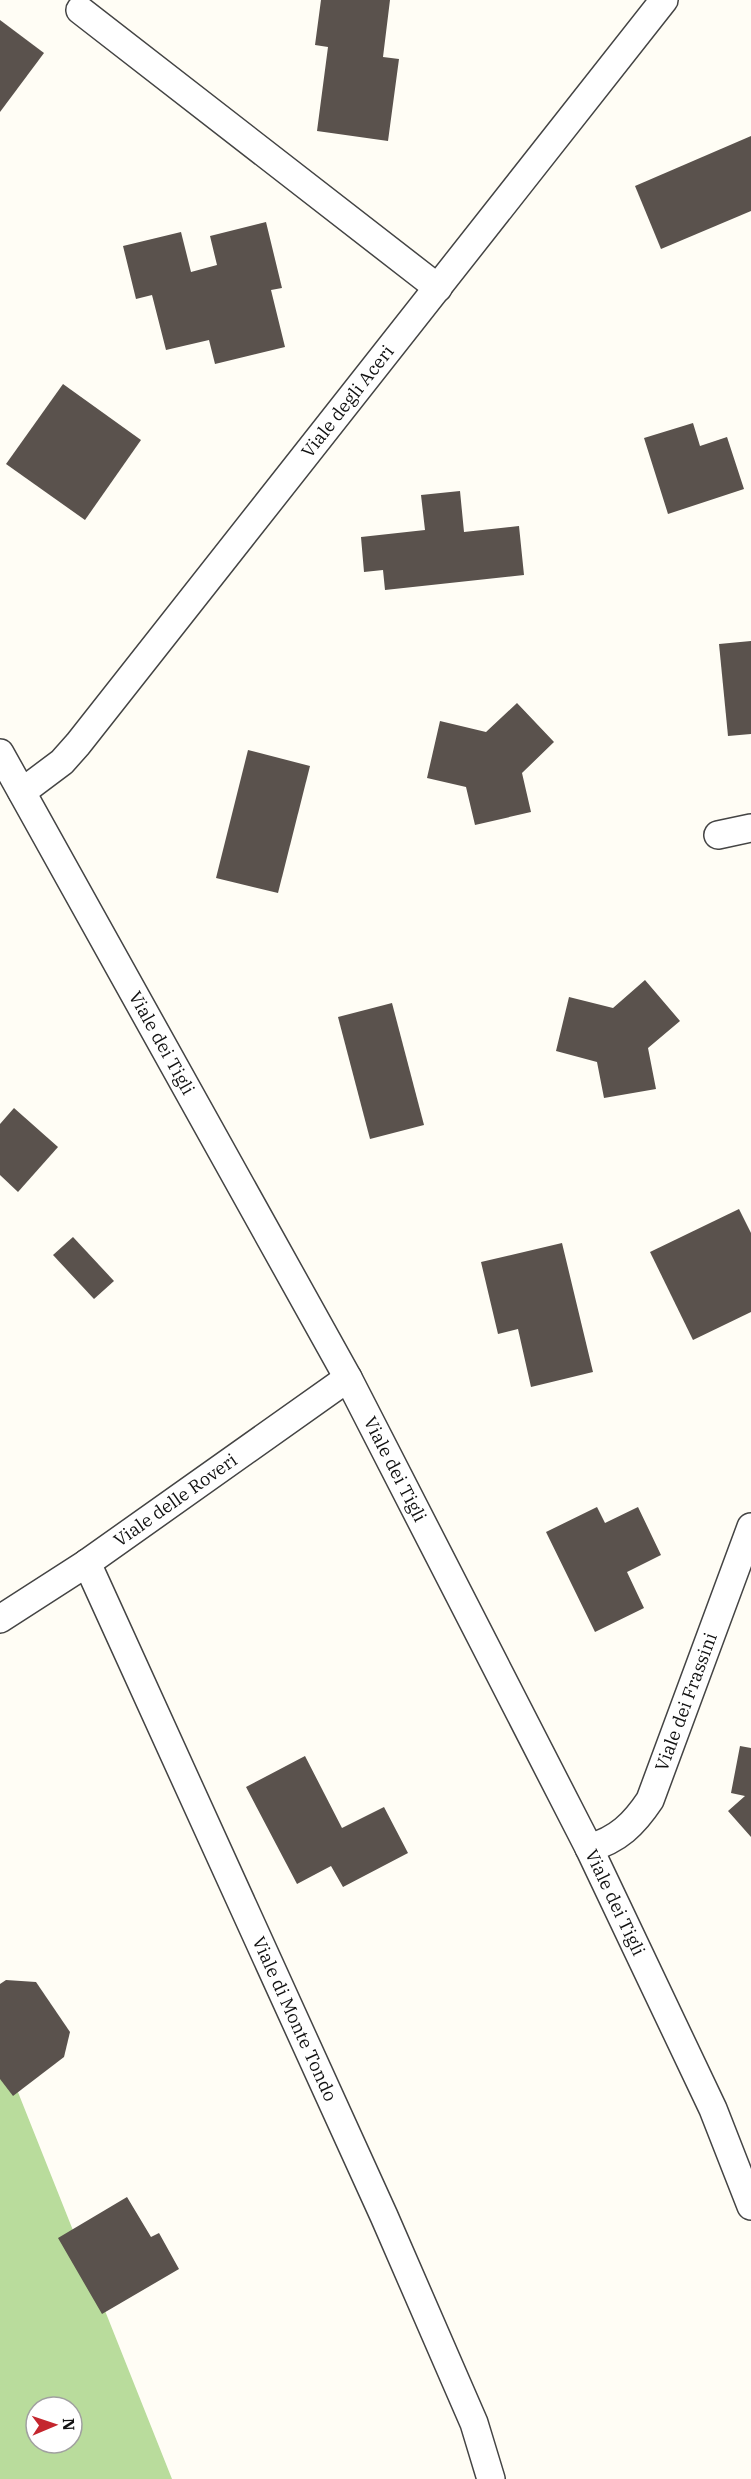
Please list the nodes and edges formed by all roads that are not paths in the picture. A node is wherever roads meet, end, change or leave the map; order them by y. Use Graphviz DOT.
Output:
graph roads {
  1 [pos="664,0"];
  2 [pos="80,10"];
  3 [pos="438,288"];
  4 [pos="0,753"];
  5 [pos="22,792"];
  6 [pos="751,828"];
  7 [pos="718,835"];
  8 [pos="348,1378"];
  9 [pos="751,1527"];
  10 [pos="87,1563"];
  11 [pos="0,1619"];
  12 [pos="589,1848"];
  13 [pos="751,2206"];
  14 [pos="491,2479"];
  1 -- 3 [label="street, Viale degli Aceri"];
  2 -- 3 [label="street"];
  3 -- 5 [label="street, Viale degli Aceri"];
  4 -- 5 [label="street, Viale dei Tigli"];
  5 -- 8 [label="street, Viale dei Tigli"];
  6 -- 7 [label="street"];
  8 -- 10 [label="street, Viale delle Roveri"];
  8 -- 12 [label="street, Viale dei Tigli"];
  9 -- 12 [label="street, Viale dei Frassini"];
  10 -- 11 [label="street, Viale delle Roveri"];
  10 -- 14 [label="street, Viale di Monte Tondo"];
  12 -- 13 [label="street, Viale dei Tigli"];
}
